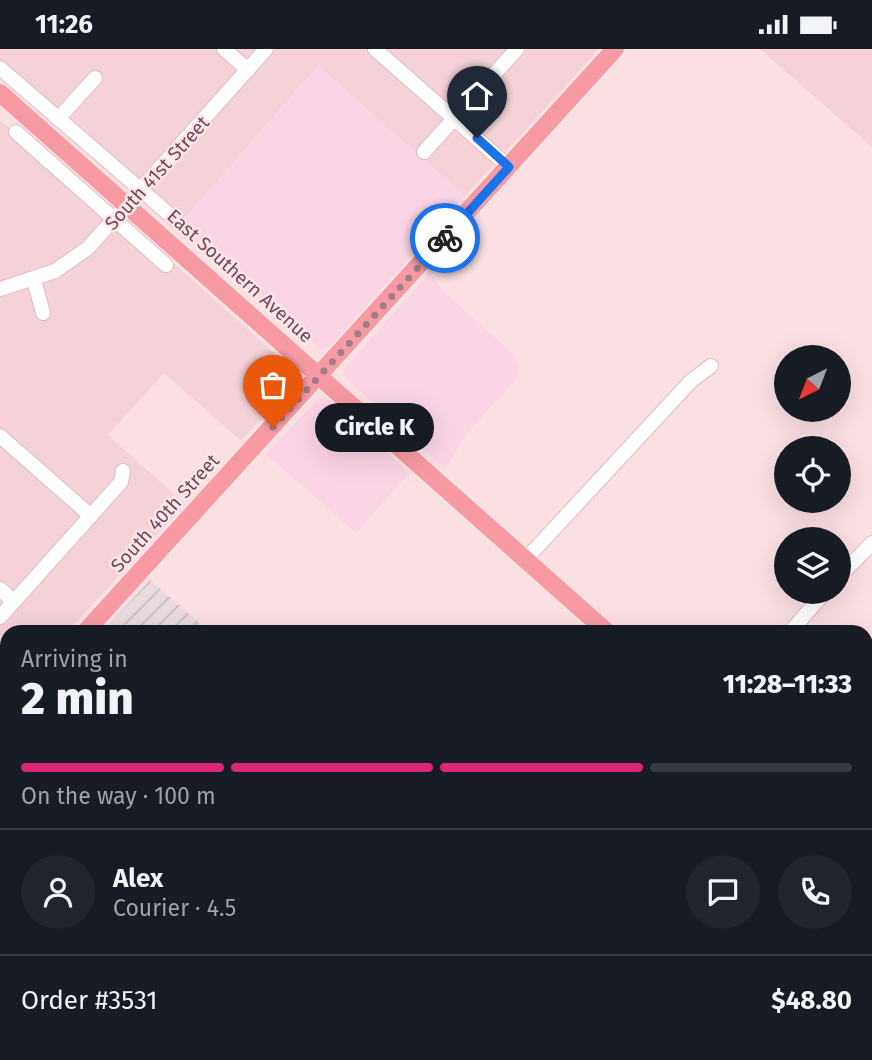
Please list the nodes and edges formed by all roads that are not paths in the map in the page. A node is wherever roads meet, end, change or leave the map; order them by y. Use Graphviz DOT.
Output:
graph roads {
  1 [pos="224,49"];
  2 [pos="266,49"];
  3 [pos="375,49"];
  4 [pos="517,49"];
  5 [pos="615,49"];
  6 [pos="0,68"];
  7 [pos="248,70"];
  8 [pos="95,78"];
  9 [pos="0,93"];
  10 [pos="454,118"];
  11 [pos="58,119"];
  12 [pos="16,132"];
  13 [pos="424,152"];
  14 [pos="509,167"];
  15 [pos="135,199"];
  16 [pos="115,219"];
  17 [pos="177,221"];
  18 [pos="166,265"];
  19 [pos="34,280"];
  20 [pos="0,289"];
  21 [pos="43,313"];
  22 [pos="711,366"];
  23 [pos="320,376"];
  24 [pos="0,436"];
  25 [pos="124,471"];
  26 [pos="91,516"];
  27 [pos="872,544"];
  28 [pos="526,559"];
  29 [pos="851,565"];
  30 [pos="0,589"];
  31 [pos="14,601"];
  32 [pos="815,604"];
  33 [pos="0,617"];
  34 [pos="91,625"];
  35 [pos="599,625"];
  36 [pos="796,625"];
  1 -- 7 [label="street"];
  2 -- 7 [label="street, South 41st Street"];
  3 -- 10 [label="street"];
  4 -- 10 [label="street"];
  5 -- 14 [label="main road, South 40th Street"];
  6 -- 11 [label="street, East Southern Avenue"];
  7 -- 15 [label="street, South 41st Street"];
  8 -- 11 [label="street"];
  9 -- 15 [label="main road, East Southern Avenue"];
  10 -- 13 [label="street"];
  10 -- 14 [label="street"];
  11 -- 15 [label="street, East Southern Avenue"];
  12 -- 16 [label="street"];
  14 -- 23 [label="main road, South 40th Street"];
  15 -- 16 [label="street, South 41st Street"];
  15 -- 17 [label="street, East Southern Avenue"];
  15 -- 23 [label="main road, East Southern Avenue"];
  16 -- 18 [label="street"];
  16 -- 19 [label="street, South 41st Street"];
  19 -- 20 [label="street, South 41st Street"];
  19 -- 21 [label="street"];
  22 -- 28 [label="street"];
  23 -- 28 [label="main road, East Southern Avenue"];
  23 -- 34 [label="main road, South 40th Street"];
  24 -- 26 [label="street"];
  25 -- 26 [label="street"];
  26 -- 31 [label="street"];
  27 -- 29 [label="street"];
  28 -- 35 [label="main road, East Southern Avenue"];
  30 -- 31 [label="street"];
  31 -- 33 [label="street"];
  32 -- 36 [label="street"];
}
